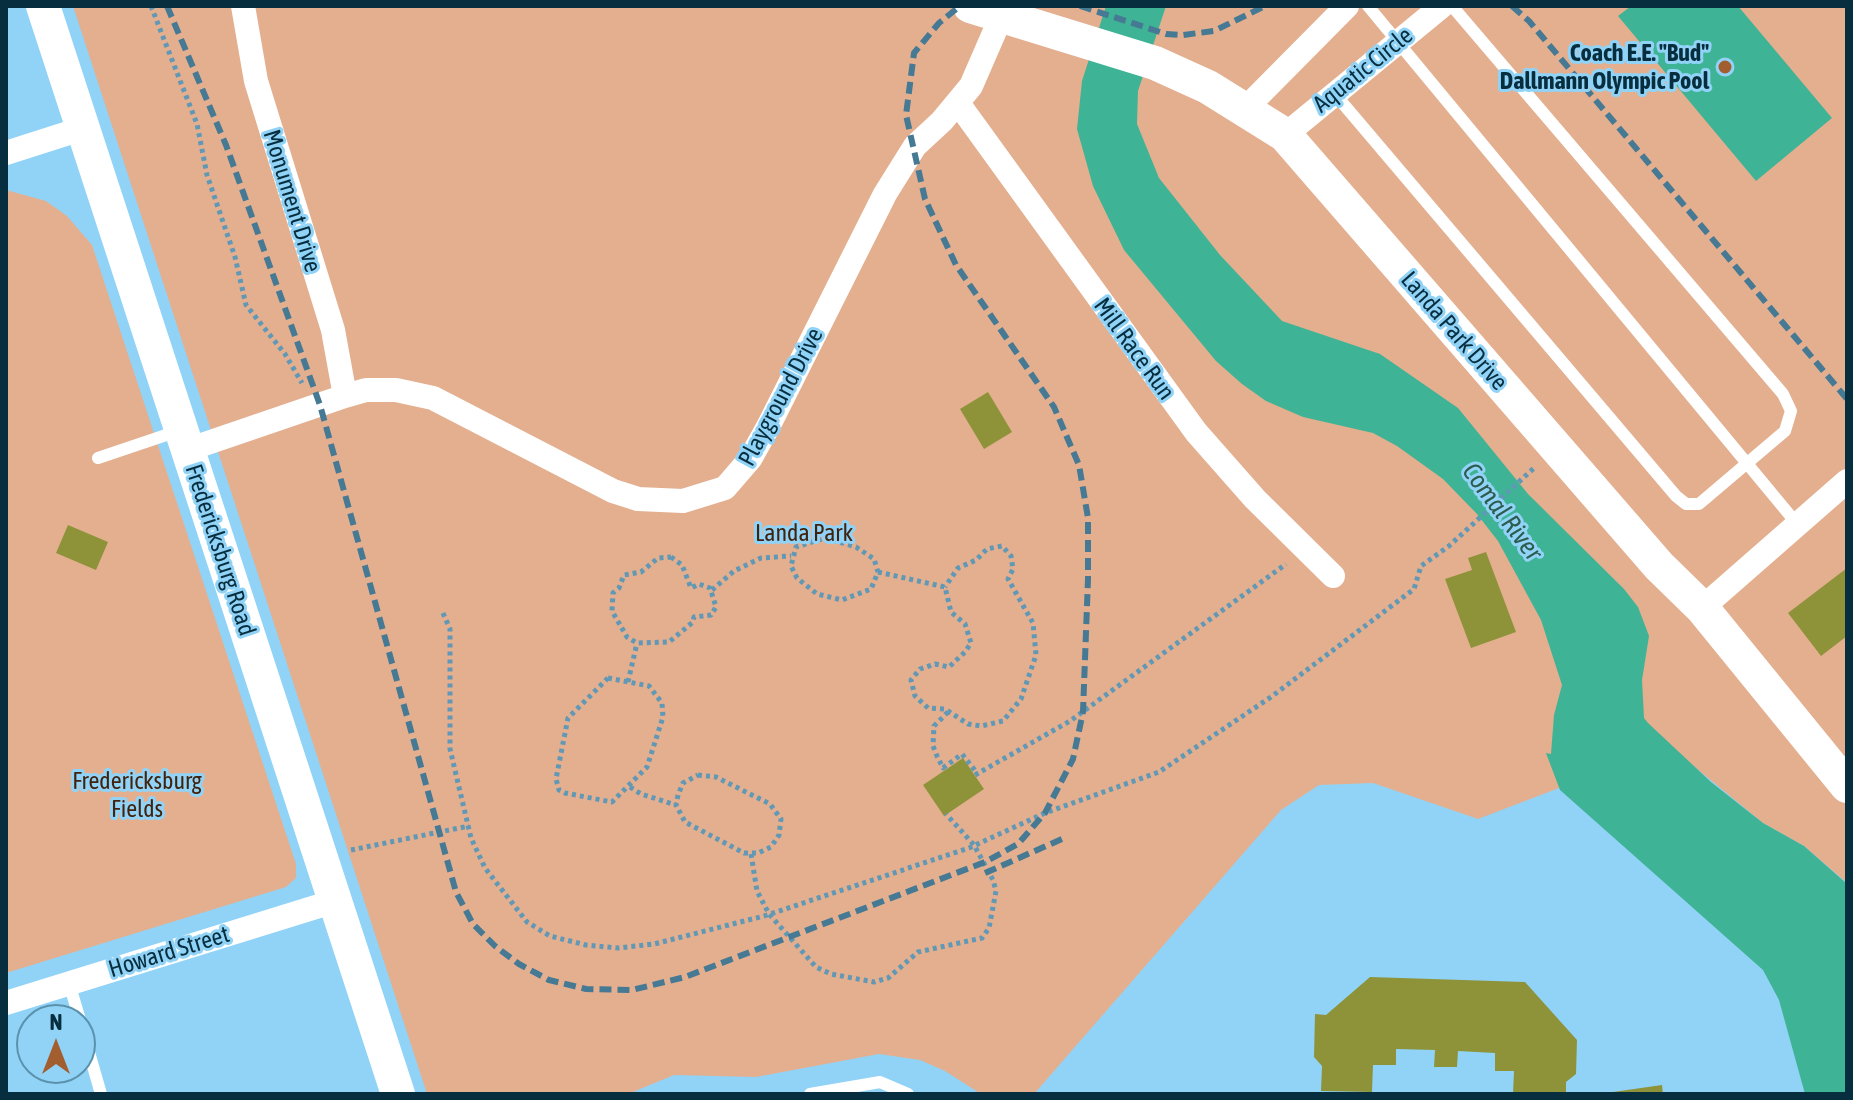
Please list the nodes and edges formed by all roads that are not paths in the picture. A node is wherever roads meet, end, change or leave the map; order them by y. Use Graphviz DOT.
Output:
graph roads {
  1 [pos="43,6"];
  2 [pos="243,6"];
  3 [pos="1347,6"];
  4 [pos="1368,6"];
  5 [pos="1442,6"];
  6 [pos="1452,6"];
  7 [pos="986,12"];
  8 [pos="1399,42"];
  9 [pos="1334,93"];
  10 [pos="958,103"];
  11 [pos="1246,108"];
  12 [pos="81,129"];
  13 [pos="1285,135"];
  14 [pos="6,153"];
  15 [pos="345,396"];
  16 [pos="184,440"];
  17 [pos="98,458"];
  18 [pos="1747,466"];
  19 [pos="1847,481"];
  20 [pos="1798,525"];
  21 [pos="1333,576"];
  22 [pos="1702,608"];
  23 [pos="1847,786"];
  24 [pos="332,902"];
  25 [pos="69,983"];
  26 [pos="6,1003"];
  27 [pos="75,1004"];
  28 [pos="398,1094"];
  29 [pos="810,1094"];
  30 [pos="908,1094"];
  1 -- 12 [label="street, Fredericksburg Road"];
  2 -- 15 [label="street, Monument Drive"];
  3 -- 11 [label="street"];
  4 -- 8 [label="lane"];
  5 -- 8 [label="street, Aquatic Circle"];
  6 -- 18 [label="lane"];
  7 -- 10 [label="street, Playground Drive"];
  7 -- 11 [label="street, Landa Park Drive"];
  8 -- 9 [label="street, Aquatic Circle"];
  8 -- 18 [label="lane"];
  9 -- 13 [label="street, Aquatic Circle"];
  9 -- 18 [label="lane"];
  10 -- 15 [label="street, Playground Drive"];
  10 -- 21 [label="street, Mill Race Run"];
  11 -- 13 [label="street, Landa Park Drive"];
  12 -- 14 [label="street"];
  12 -- 16 [label="street, Fredericksburg Road"];
  13 -- 22 [label="street, Landa Park Drive"];
  15 -- 16 [label="street, Playground Drive"];
  16 -- 17 [label="lane"];
  16 -- 24 [label="street, Fredericksburg Road"];
  18 -- 20 [label="lane"];
  19 -- 20 [label="street"];
  20 -- 22 [label="street"];
  22 -- 23 [label="street, Landa Park Drive"];
  24 -- 25 [label="street, Howard Street"];
  24 -- 28 [label="street, Fredericksburg Road"];
  25 -- 26 [label="street, Howard Street"];
  25 -- 27 [label="lane"];
  29 -- 30 [label="lane"];
}
